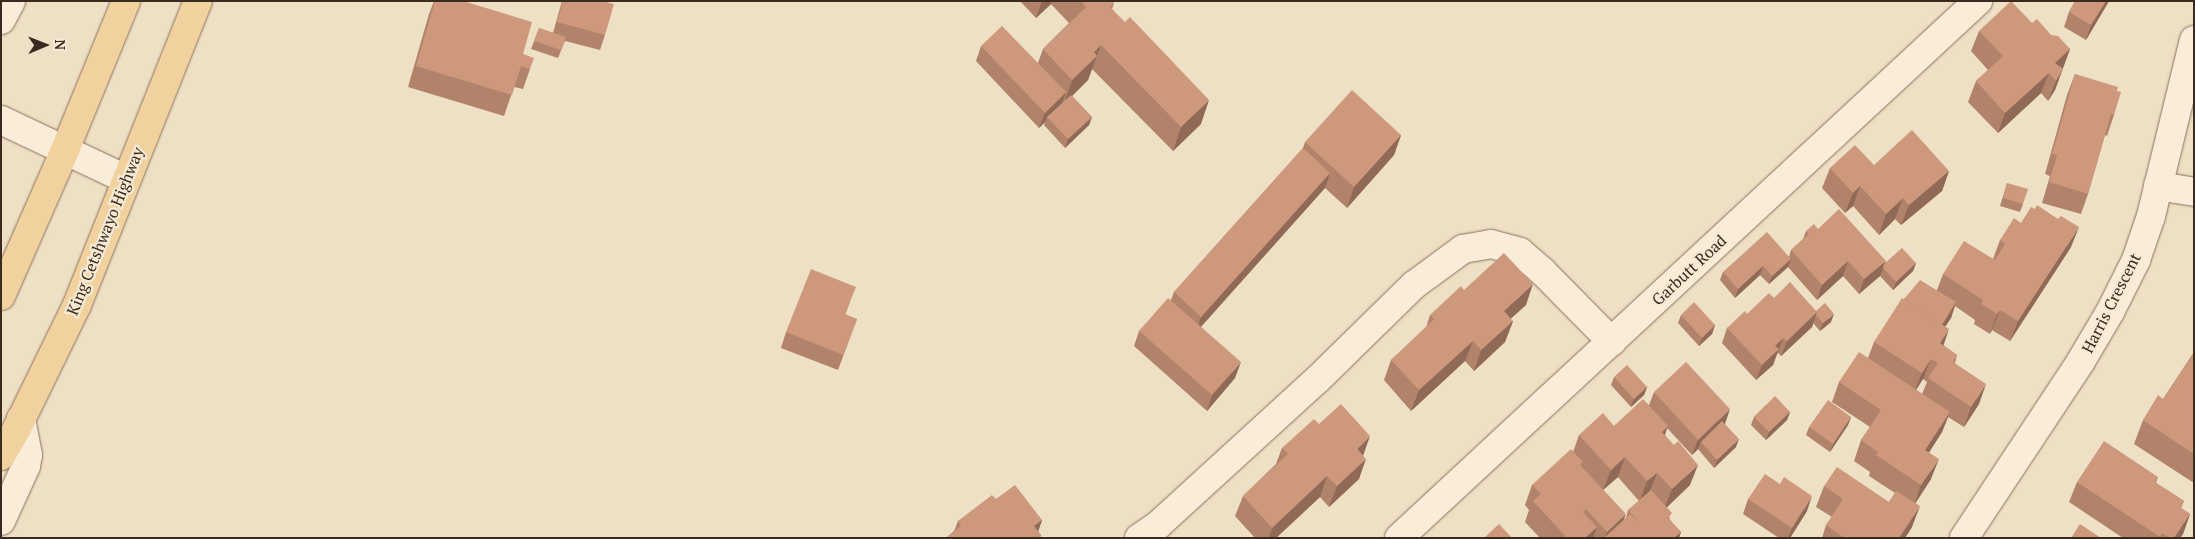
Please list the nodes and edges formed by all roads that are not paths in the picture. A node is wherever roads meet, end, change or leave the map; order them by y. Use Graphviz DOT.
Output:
graph roads {
  1 [pos="11,1"];
  2 [pos="126,1"];
  3 [pos="198,1"];
  4 [pos="1978,1"];
  5 [pos="1,20"];
  6 [pos="2194,40"];
  7 [pos="1,120"];
  8 [pos="65,150"];
  9 [pos="126,179"];
  10 [pos="2158,186"];
  11 [pos="2194,192"];
  12 [pos="1,296"];
  13 [pos="1612,342"];
  14 [pos="21,419"];
  15 [pos="1,456"];
  16 [pos="1,521"];
  17 [pos="1139,538"];
  18 [pos="1399,538"];
  19 [pos="1964,538"];
  1 -- 5 [label="street"];
  2 -- 8 [label="main road"];
  3 -- 9 [label="main road, King Cetshwayo Highway"];
  4 -- 13 [label="street, Garbutt Road"];
  6 -- 10 [label="street, Harris Crescent"];
  7 -- 8 [label="street"];
  8 -- 9 [label="street"];
  8 -- 12 [label="main road"];
  9 -- 14 [label="main road, King Cetshwayo Highway"];
  10 -- 11 [label="street"];
  10 -- 19 [label="street, Harris Crescent"];
  13 -- 17 [label="street"];
  13 -- 18 [label="street, Garbutt Road"];
  14 -- 15 [label="main road, King Cetshwayo Highway"];
  14 -- 16 [label="street"];
}
